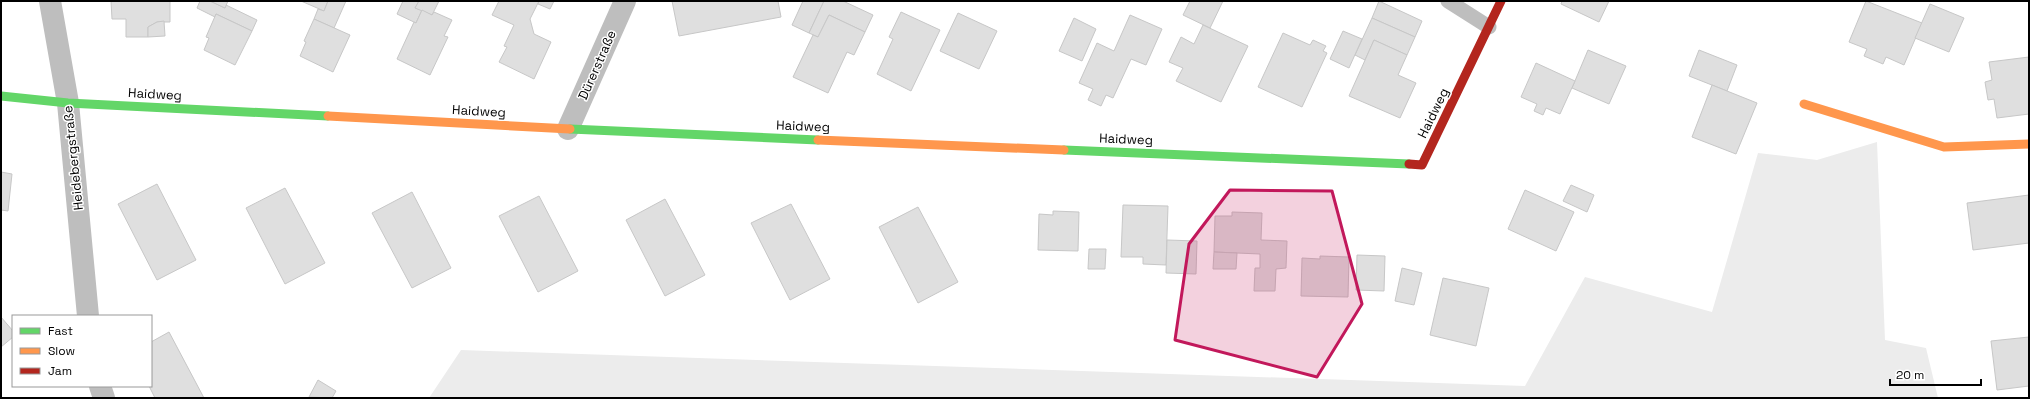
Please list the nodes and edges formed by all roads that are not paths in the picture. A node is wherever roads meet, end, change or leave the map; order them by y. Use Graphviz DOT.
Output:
graph roads {
  1 [pos="50,1"];
  2 [pos="625,1"];
  3 [pos="1448,1"];
  4 [pos="1501,1"];
  5 [pos="1489,27"];
  6 [pos="1,96"];
  7 [pos="68,103"];
  8 [pos="1804,104"];
  9 [pos="568,129"];
  10 [pos="2029,144"];
  11 [pos="88,315"];
  12 [pos="100,387"];
  13 [pos="104,398"];
  1 -- 7 [label="street, Heidebergstraße"];
  2 -- 9 [label="street, Dürerstraße"];
  3 -- 5 [label="lane"];
  4 -- 5 [label="street, Haidweg"];
  5 -- 9 [label="street, Haidweg"];
  6 -- 7 [label="street, Haidweg"];
  7 -- 9 [label="street, Haidweg"];
  7 -- 11 [label="street, Heidebergstraße"];
  8 -- 10 [label="street"];
  12 -- 13 [label="street"];
}
